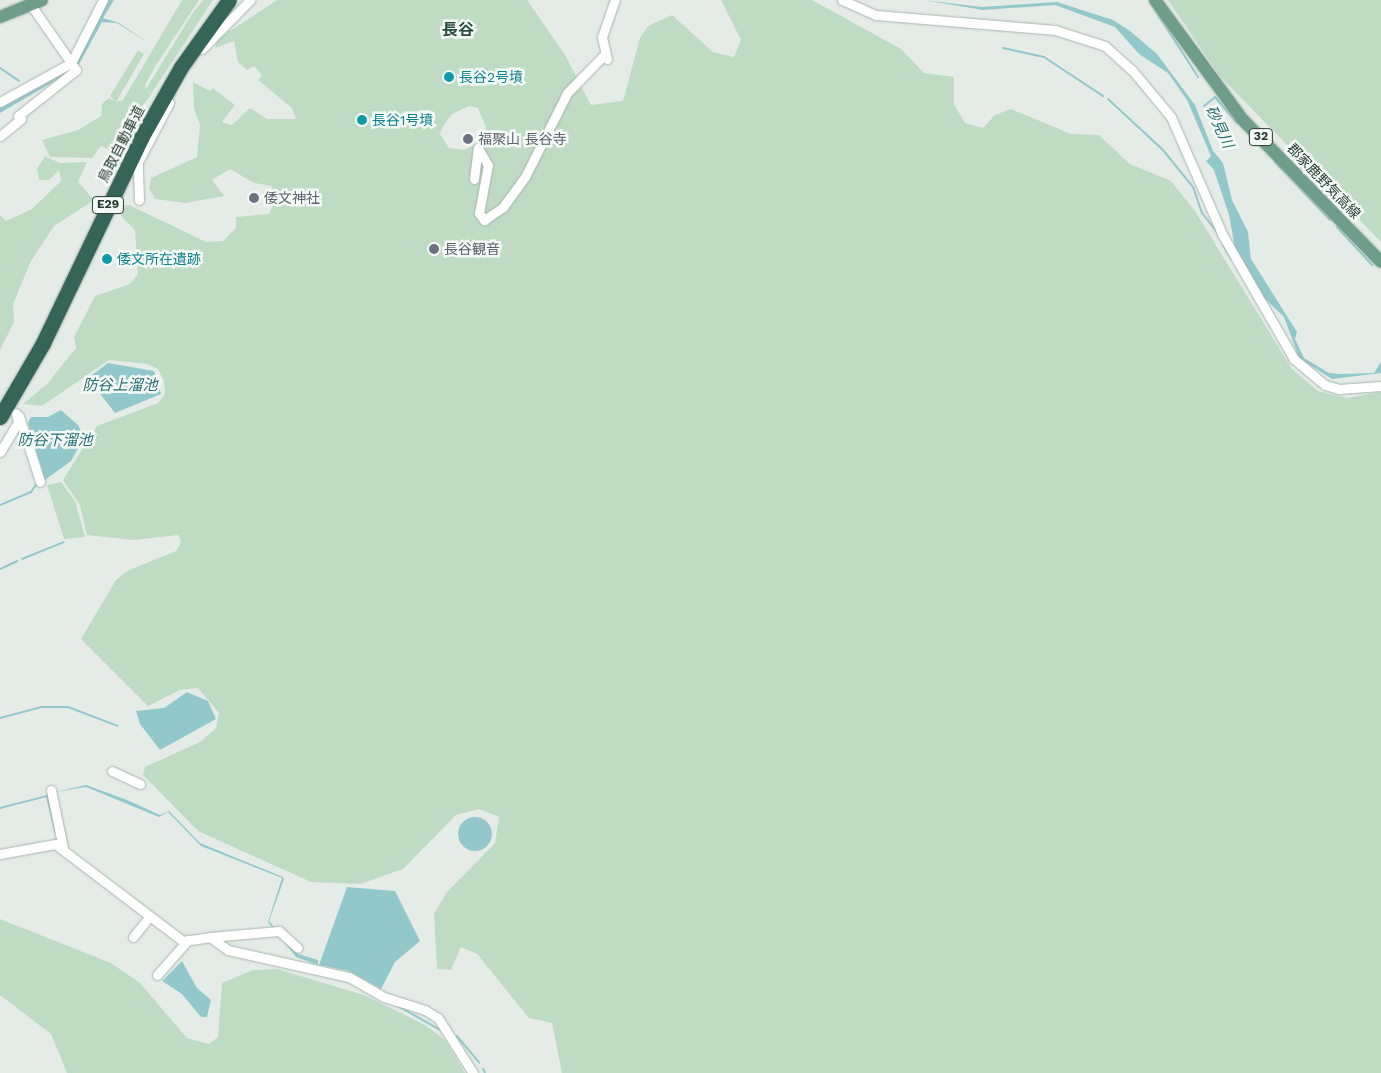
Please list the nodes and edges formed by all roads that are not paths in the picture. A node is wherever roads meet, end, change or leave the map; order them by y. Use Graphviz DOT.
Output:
graph roads {
  1 [pos="104,0"];
  2 [pos="223,0"];
  3 [pos="228,0"];
  4 [pos="250,0"];
  5 [pos="616,0"];
  6 [pos="842,0"];
  7 [pos="1155,0"];
  8 [pos="30,3"];
  9 [pos="0,17"];
  10 [pos="71,63"];
  11 [pos="0,102"];
  12 [pos="0,136"];
  13 [pos="474,179"];
  14 [pos="139,200"];
  15 [pos="1381,262"];
  16 [pos="1381,386"];
  17 [pos="0,408"];
  18 [pos="0,417"];
  19 [pos="0,452"];
  20 [pos="40,482"];
  21 [pos="112,771"];
  22 [pos="140,784"];
  23 [pos="51,790"];
  24 [pos="63,848"];
  25 [pos="0,854"];
  26 [pos="150,916"];
  27 [pos="133,937"];
  28 [pos="210,938"];
  29 [pos="188,940"];
  30 [pos="298,948"];
  31 [pos="182,951"];
  32 [pos="192,954"];
  33 [pos="157,975"];
  34 [pos="474,1073"];
  1 -- 10 [label="street"];
  2 -- 17 [label="highway, 鳥取自動車道 / E29"];
  3 -- 18 [label="highway, 鳥取自動車道 / E29"];
  4 -- 14 [label="street"];
  5 -- 13 [label="street"];
  6 -- 16 [label="street"];
  7 -- 15 [label="main road, 郡家鹿野気高線 / 32"];
  8 -- 9 [label="main road"];
  8 -- 10 [label="street"];
  10 -- 11 [label="street"];
  10 -- 12 [label="street"];
  19 -- 20 [label="street"];
  21 -- 22 [label="street"];
  23 -- 24 [label="street"];
  24 -- 25 [label="street"];
  24 -- 26 [label="street"];
  26 -- 27 [label="street"];
  26 -- 29 [label="street"];
  28 -- 29 [label="street"];
  28 -- 30 [label="street"];
  28 -- 34 [label="street"];
  29 -- 31 [label="street"];
  31 -- 32 [label="street"];
  31 -- 33 [label="street"];
}
